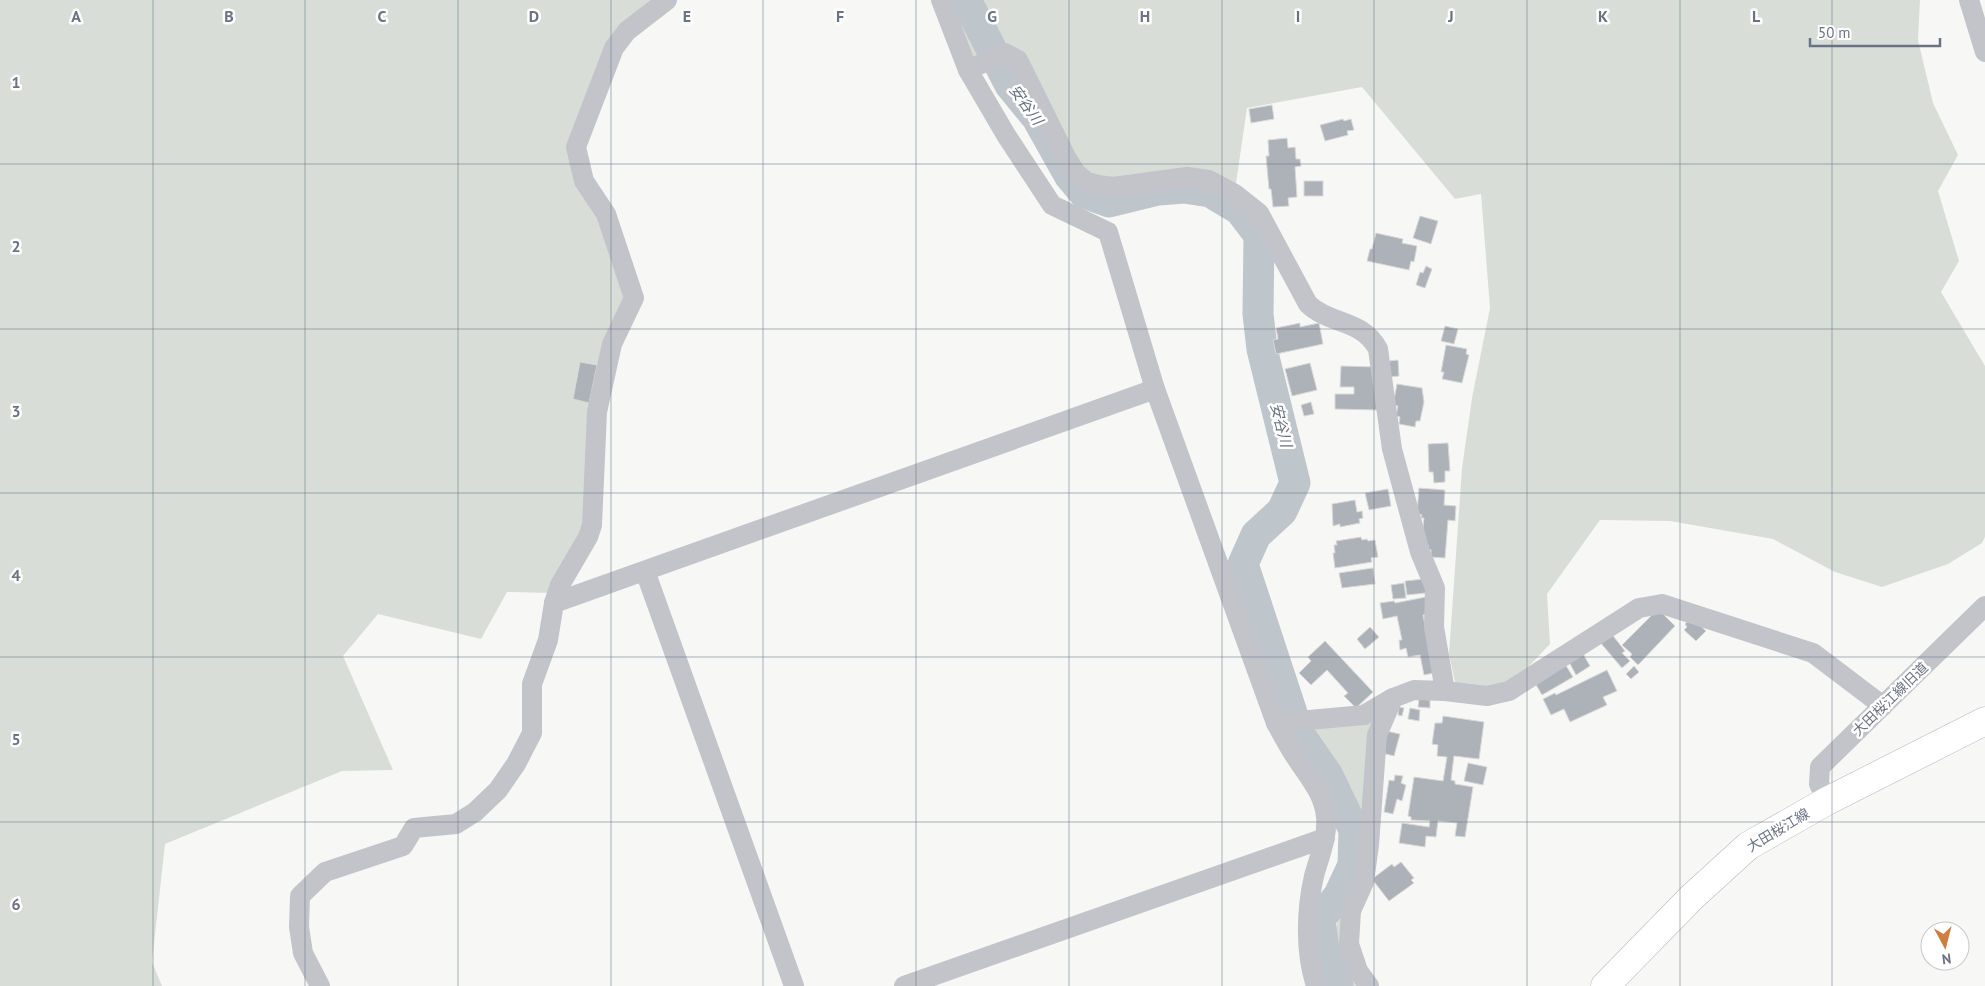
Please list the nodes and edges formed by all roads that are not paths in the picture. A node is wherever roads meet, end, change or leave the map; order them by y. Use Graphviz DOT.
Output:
graph roads {
  1 [pos="667,0"];
  2 [pos="941,0"];
  3 [pos="1968,0"];
  4 [pos="1980,27"];
  5 [pos="1985,52"];
  6 [pos="972,68"];
  7 [pos="1155,389"];
  8 [pos="645,571"];
  9 [pos="554,603"];
  10 [pos="1985,606"];
  11 [pos="1445,691"];
  12 [pos="1393,698"];
  13 [pos="1883,706"];
  14 [pos="1985,721"];
  15 [pos="1278,723"];
  16 [pos="1827,801"];
  17 [pos="1324,838"];
  18 [pos="320,986"];
  19 [pos="794,986"];
  20 [pos="904,986"];
  21 [pos="1316,986"];
  22 [pos="1369,986"];
  23 [pos="1606,986"];
  1 -- 9 [label="street"];
  2 -- 6 [label="street"];
  3 -- 4 [label="street"];
  4 -- 5 [label="street"];
  6 -- 7 [label="street"];
  6 -- 11 [label="street"];
  7 -- 8 [label="street"];
  7 -- 15 [label="street"];
  8 -- 9 [label="street"];
  8 -- 19 [label="street"];
  9 -- 18 [label="street"];
  10 -- 13 [label="street, 大田桜江線旧道"];
  11 -- 12 [label="street"];
  11 -- 13 [label="street"];
  12 -- 15 [label="street"];
  12 -- 22 [label="street"];
  13 -- 16 [label="street, 大田桜江線旧道"];
  14 -- 16 [label="main road, 大田桜江線"];
  15 -- 17 [label="street"];
  16 -- 23 [label="main road, 大田桜江線"];
  17 -- 20 [label="street"];
  17 -- 21 [label="street"];
}
